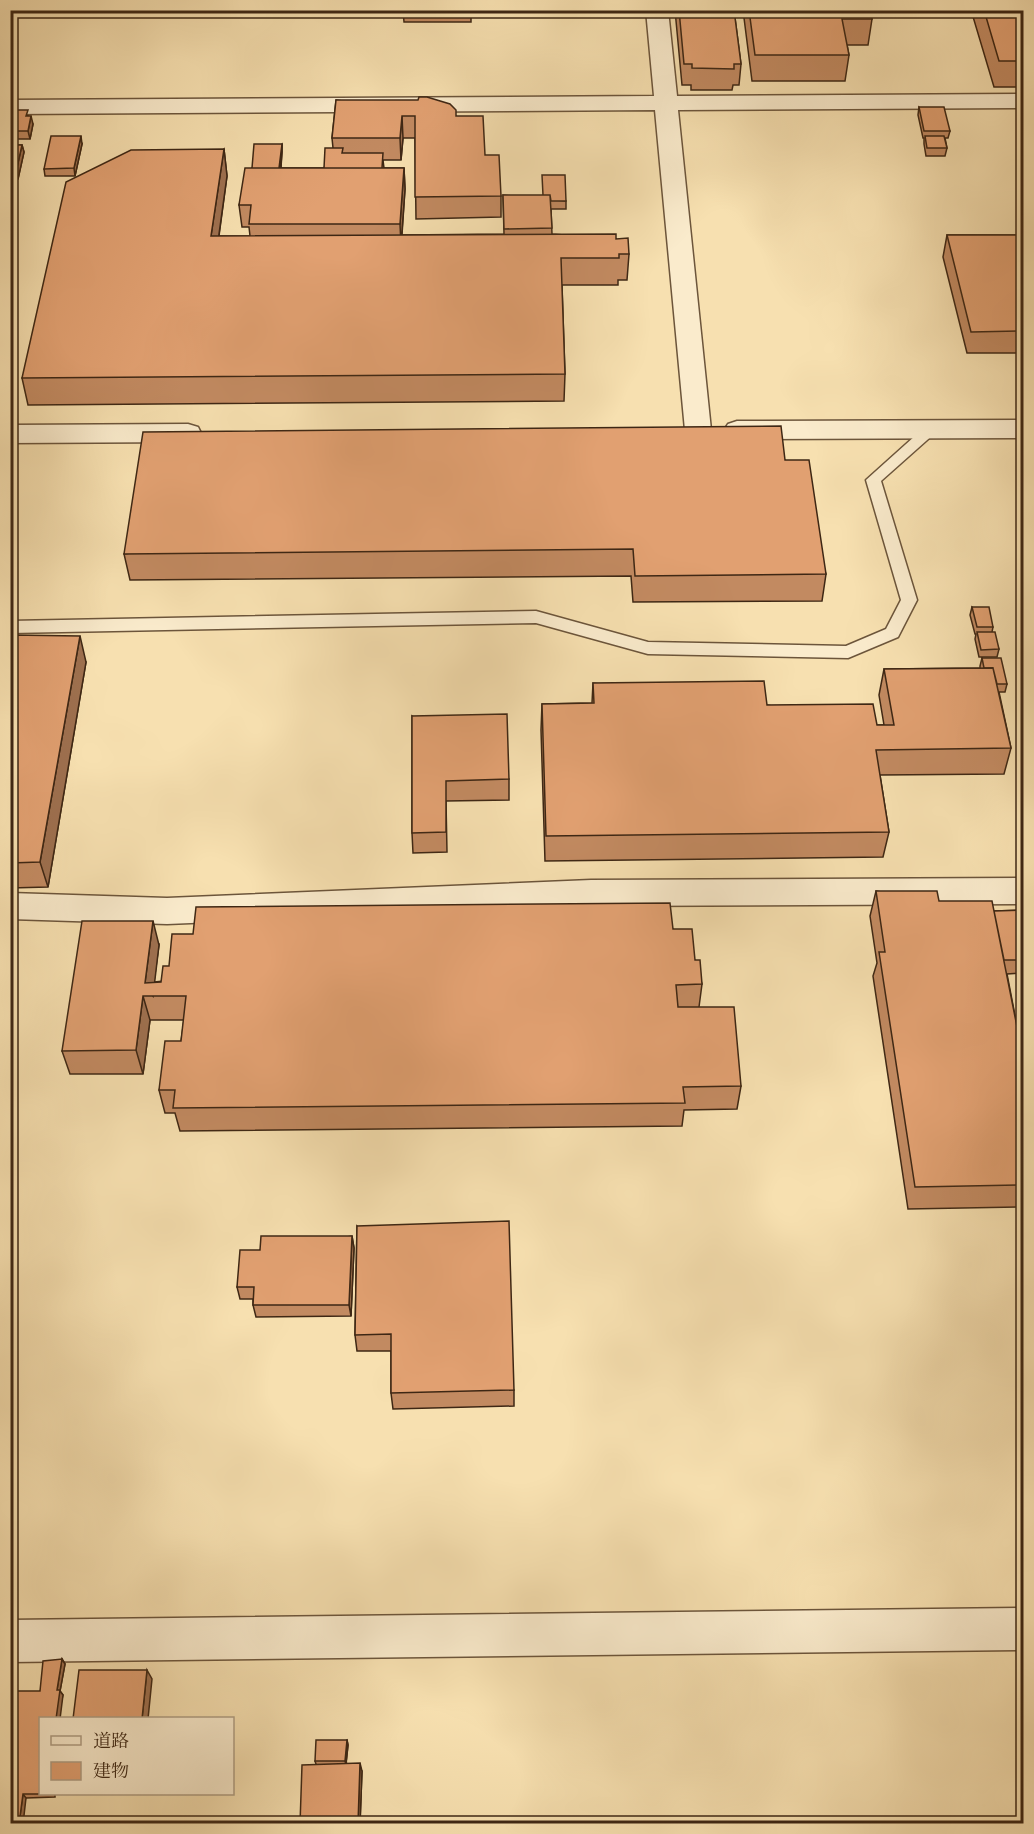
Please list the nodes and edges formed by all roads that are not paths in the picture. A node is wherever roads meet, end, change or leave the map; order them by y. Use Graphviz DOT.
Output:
graph roads {
  1 [pos="657,10"];
  2 [pos="1023,101"];
  3 [pos="667,103"];
  4 [pos="10,108"];
  5 [pos="930,429"];
  6 [pos="1023,429"];
  7 [pos="212,433"];
  8 [pos="10,434"];
  9 [pos="10,627"];
  10 [pos="1023,891"];
  11 [pos="10,906"];
  12 [pos="1023,1629"];
  13 [pos="10,1641"];
  1 -- 3 [label="street"];
  2 -- 3 [label="street"];
  3 -- 4 [label="street"];
  3 -- 5 [label="street"];
  5 -- 6 [label="street"];
  5 -- 9 [label="lane"];
  7 -- 8 [label="street"];
  10 -- 11 [label="street"];
  12 -- 13 [label="street"];
}
